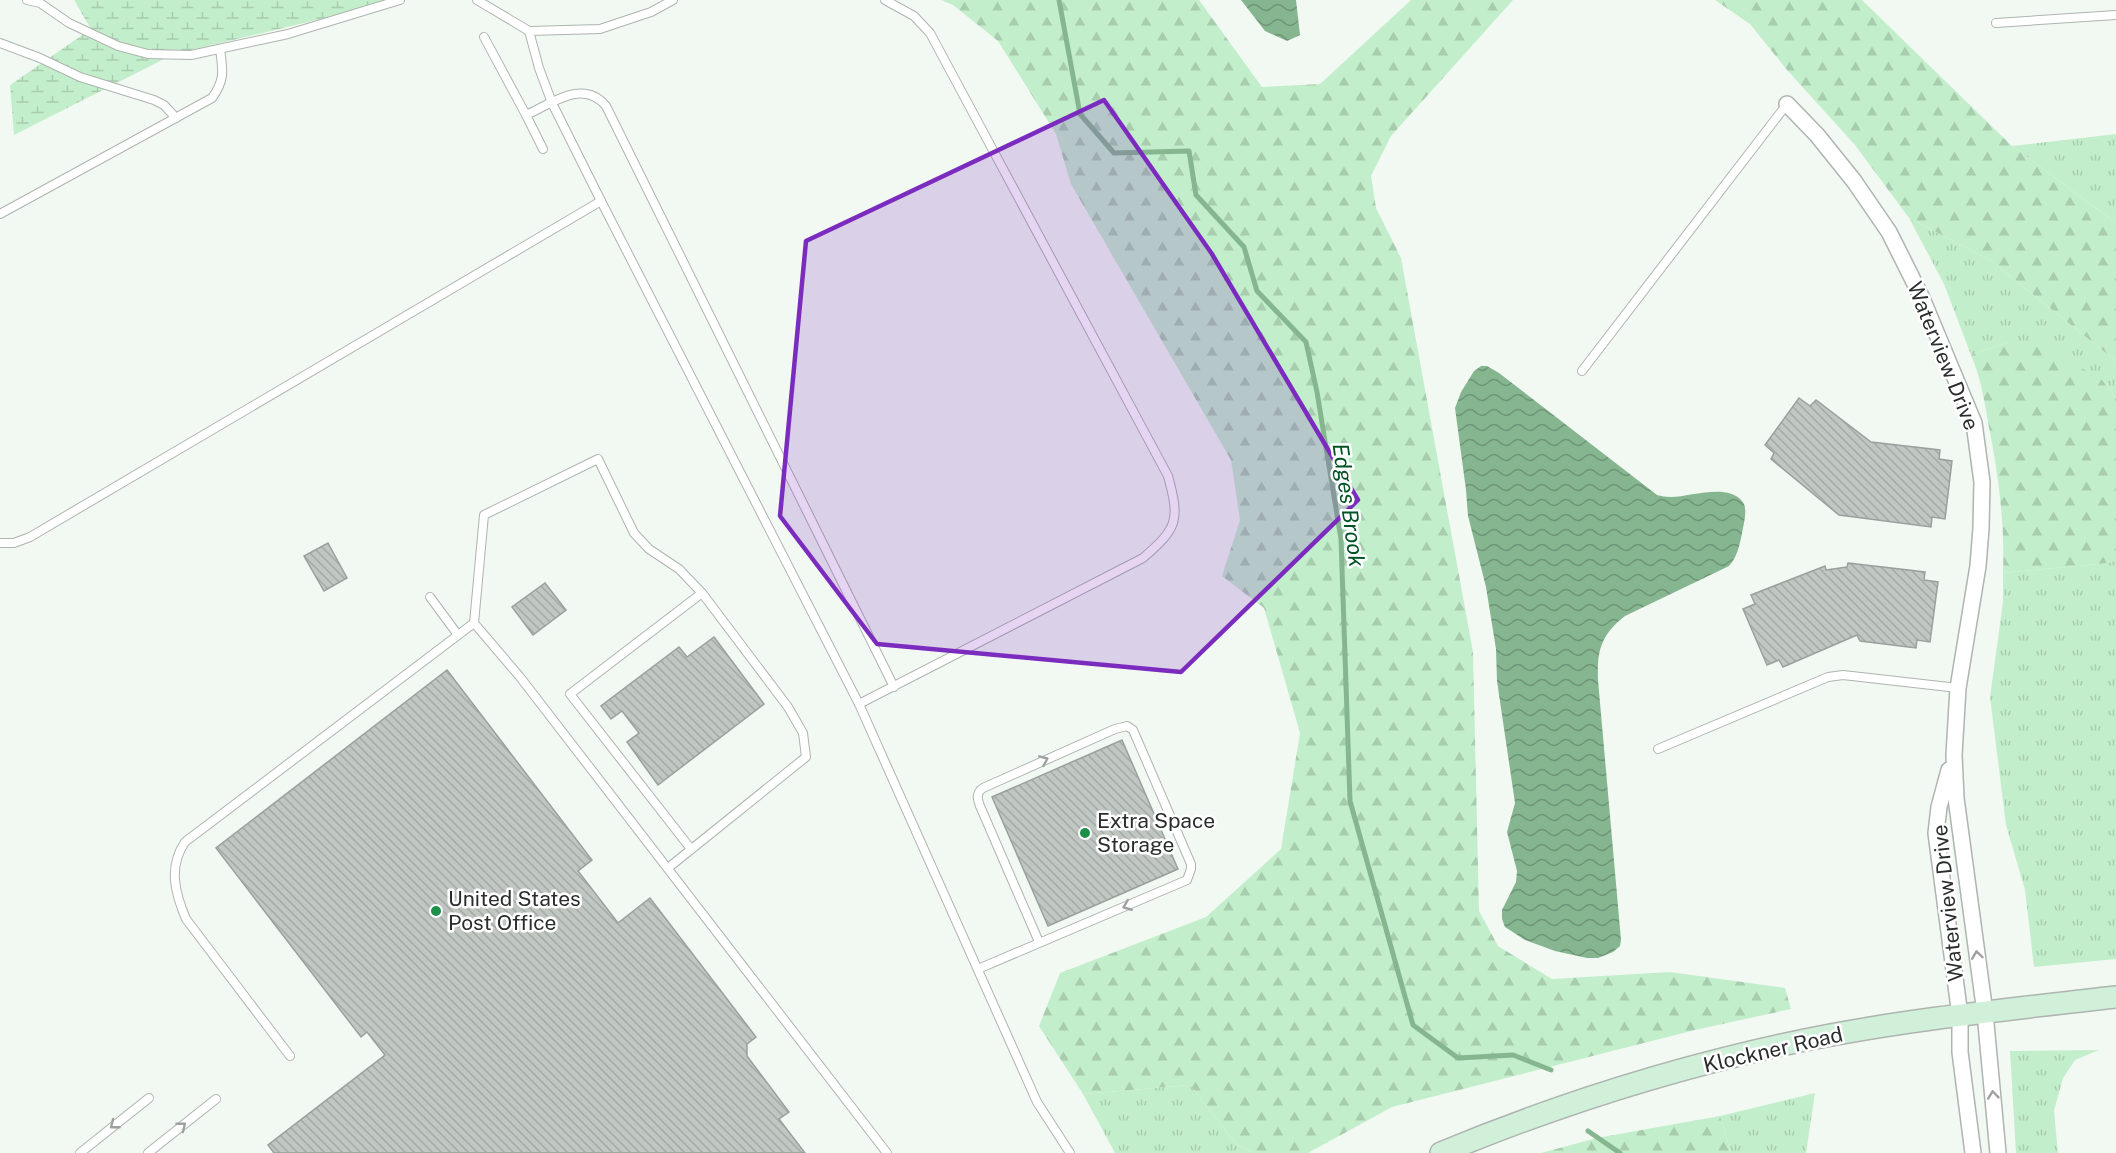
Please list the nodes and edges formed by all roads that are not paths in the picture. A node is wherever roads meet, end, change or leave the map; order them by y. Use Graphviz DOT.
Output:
graph roads {
  1 [pos="27,0"];
  2 [pos="400,0"];
  3 [pos="477,0"];
  4 [pos="673,0"];
  5 [pos="885,0"];
  6 [pos="2116,15"];
  7 [pos="1996,23"];
  8 [pos="529,31"];
  9 [pos="484,37"];
  10 [pos="0,43"];
  11 [pos="220,49"];
  12 [pos="552,103"];
  13 [pos="1787,104"];
  14 [pos="526,115"];
  15 [pos="176,118"];
  16 [pos="543,149"];
  17 [pos="601,201"];
  18 [pos="0,214"];
  19 [pos="1582,371"];
  20 [pos="0,543"];
  21 [pos="702,593"];
  22 [pos="430,597"];
  23 [pos="474,623"];
  24 [pos="458,635"];
  25 [pos="894,687"];
  26 [pos="1958,688"];
  27 [pos="859,704"];
  28 [pos="1658,749"];
  29 [pos="1954,755"];
  30 [pos="691,849"];
  31 [pos="668,868"];
  32 [pos="1039,942"];
  33 [pos="978,969"];
  34 [pos="2116,997"];
  35 [pos="1985,1013"];
  36 [pos="1960,1016"];
  37 [pos="290,1056"];
  38 [pos="149,1098"];
  39 [pos="216,1099"];
  40 [pos="80,1153"];
  41 [pos="148,1153"];
  42 [pos="887,1153"];
  43 [pos="1070,1153"];
  44 [pos="1441,1153"];
  45 [pos="1973,1153"];
  46 [pos="1998,1153"];
  1 -- 11 [label="lane"];
  2 -- 11 [label="lane"];
  3 -- 8 [label="lane"];
  4 -- 8 [label="lane"];
  5 -- 25 [label="lane"];
  6 -- 7 [label="lane"];
  8 -- 12 [label="lane"];
  9 -- 14 [label="lane"];
  10 -- 15 [label="lane"];
  11 -- 15 [label="lane"];
  12 -- 14 [label="lane"];
  12 -- 17 [label="lane"];
  12 -- 25 [label="lane"];
  13 -- 19 [label="lane"];
  13 -- 26 [label="street, Waterview Drive"];
  14 -- 16 [label="lane"];
  15 -- 18 [label="lane"];
  17 -- 20 [label="lane"];
  17 -- 27 [label="lane"];
  21 -- 23 [label="lane"];
  21 -- 30 [label="lane"];
  21 -- 30 [label="lane"];
  22 -- 24 [label="lane"];
  23 -- 24 [label="lane"];
  23 -- 31 [label="lane"];
  24 -- 37 [label="lane"];
  25 -- 27 [label="lane"];
  26 -- 28 [label="lane"];
  26 -- 29 [label="street, Waterview Drive"];
  27 -- 33 [label="lane"];
  35 -- 29 [label="street, Waterview Drive, one-way"];
  29 -- 36 [label="street, Waterview Drive"];
  30 -- 31 [label="lane"];
  31 -- 42 [label="lane"];
  32 -- 32 [label="lane, one-way"];
  32 -- 33 [label="lane"];
  33 -- 43 [label="lane"];
  34 -- 35 [label="main road, Klockner Road"];
  35 -- 36 [label="main road, Klockner Road"];
  46 -- 35 [label="street, Waterview Drive, one-way"];
  36 -- 44 [label="main road, Klockner Road"];
  36 -- 45 [label="street, Waterview Drive"];
  38 -- 40 [label="lane, one-way"];
  41 -- 39 [label="lane, one-way"];
}
